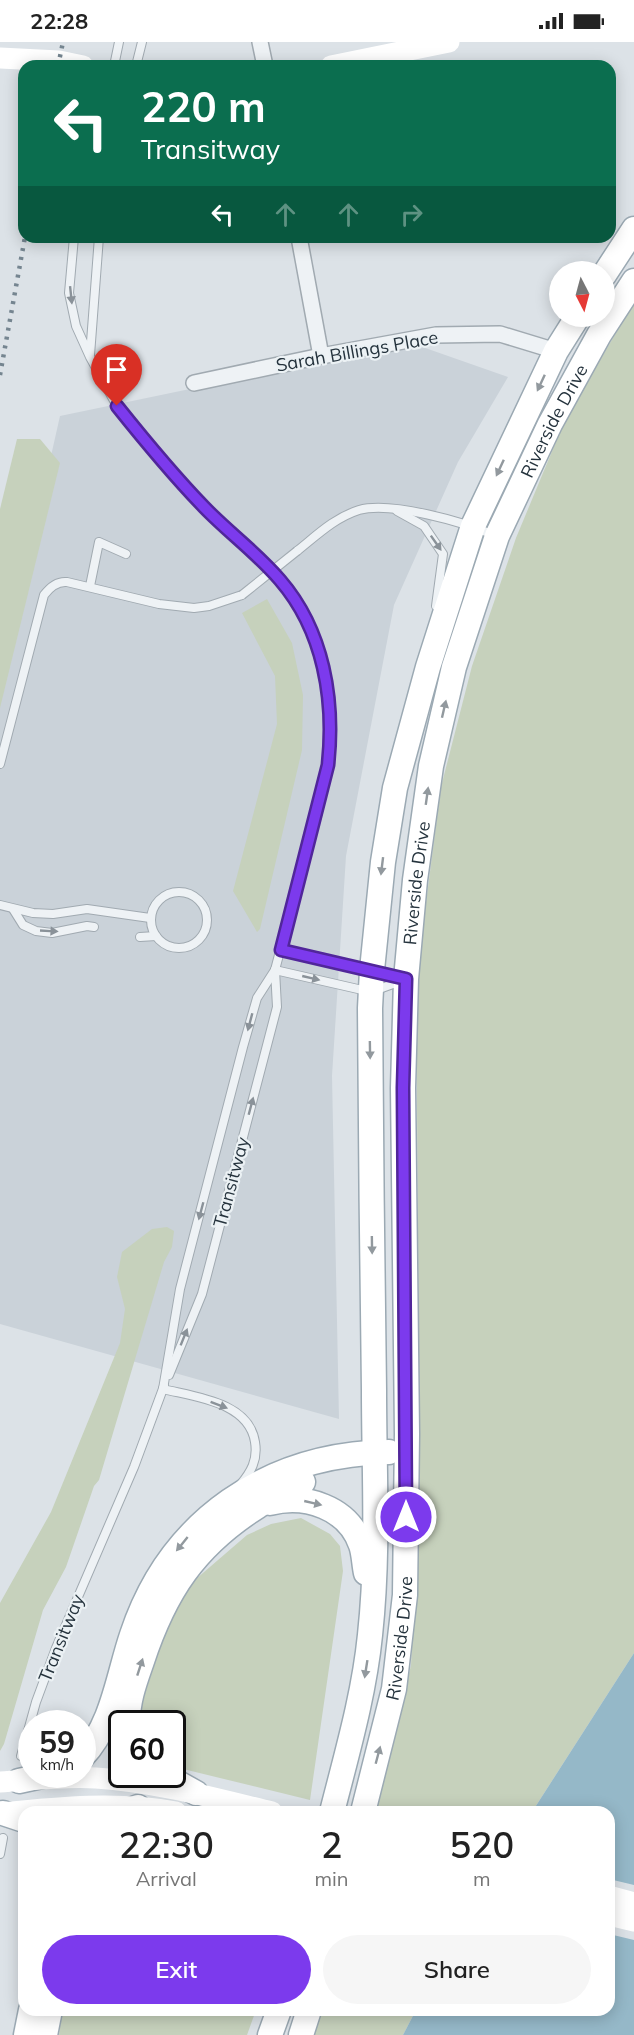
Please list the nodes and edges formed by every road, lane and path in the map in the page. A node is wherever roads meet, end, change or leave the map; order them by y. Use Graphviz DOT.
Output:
graph roads {
  1 [pos="119,42"];
  2 [pos="142,42"];
  3 [pos="260,42"];
  4 [pos="449,42"];
  5 [pos="0,58"];
  6 [pos="37,60"];
  7 [pos="115,60"];
  8 [pos="138,60"];
  9 [pos="264,60"];
  10 [pos="360,60"];
  11 [pos="634,229"];
  12 [pos="73,243"];
  13 [pos="99,243"];
  14 [pos="299,243"];
  15 [pos="613,261"];
  16 [pos="634,281"];
  17 [pos="571,327"];
  18 [pos="556,351"];
  19 [pos="321,356"];
  20 [pos="90,357"];
  21 [pos="194,383"];
  22 [pos="391,507"];
  23 [pos="473,526"];
  24 [pos="496,536"];
  25 [pos="126,554"];
  26 [pos="90,586"];
  27 [pos="428,667"];
  28 [pos="0,764"];
  29 [pos="0,905"];
  30 [pos="13,909"];
  31 [pos="150,918"];
  32 [pos="94,927"];
  33 [pos="140,936"];
  34 [pos="156,936"];
  35 [pos="281,950"];
  36 [pos="275,970"];
  37 [pos="406,979"];
  38 [pos="371,981"];
  39 [pos="163,1389"];
  40 [pos="375,1460"];
  41 [pos="406,1460"];
  42 [pos="224,1503"];
  43 [pos="256,1507"];
  44 [pos="373,1611"];
  45 [pos="34,1710"];
  46 [pos="129,1710"];
  47 [pos="96,1740"];
  48 [pos="10,1781"];
  49 [pos="186,1787"];
  50 [pos="196,1793"];
  51 [pos="248,1806"];
  52 [pos="334,1806"];
  53 [pos="365,1806"];
  54 [pos="3,1838"];
  55 [pos="0,1854"];
  56 [pos="615,1898"];
  57 [pos="634,1903"];
  58 [pos="615,1916"];
  59 [pos="634,1921"];
  60 [pos="31,2016"];
  61 [pos="49,2016"];
  62 [pos="277,2016"];
  63 [pos="307,2016"];
  64 [pos="26,2035"];
  65 [pos="45,2035"];
  66 [pos="270,2035"];
  67 [pos="301,2035"];
  1 -- 7 [label="lane"];
  2 -- 8 [label="lane"];
  3 -- 9 [label="street"];
  4 -- 10 [label="main road"];
  5 -- 6 [label="main road"];
  11 -- 15 [label="main road"];
  12 -- 20 [label="lane, Transitway, one-way"];
  13 -- 20 [label="lane"];
  14 -- 19 [label="street"];
  16 -- 24 [label="main road, Riverside Drive"];
  17 -- 18 [label="main road, Riverside Drive"];
  18 -- 19 [label="street, Sarah Billings Place"];
  18 -- 23 [label="main road, Riverside Drive, one-way"];
  19 -- 21 [label="street, Sarah Billings Place"];
  20 -- 35 [label="lane, Transitway"];
  22 -- 23 [label="lane"];
  22 -- 26 [label="lane, bridge"];
  22 -- 27 [label="lane, one-way"];
  23 -- 24 [label="lane"];
  23 -- 27 [label="main road, Riverside Drive"];
  37 -- 24 [label="main road, Riverside Drive, one-way"];
  25 -- 26 [label="lane"];
  26 -- 28 [label="lane"];
  27 -- 38 [label="main road, Riverside Drive, one-way"];
  29 -- 30 [label="lane"];
  30 -- 31 [label="lane"];
  30 -- 32 [label="lane, one-way"];
  31 -- 34 [label="lane"];
  31 -- 34 [label="lane"];
  33 -- 34 [label="lane"];
  35 -- 36 [label="lane, Transitway"];
  35 -- 38 [label="lane"];
  36 -- 38 [label="lane, one-way"];
  36 -- 39 [label="lane, Transitway, one-way"];
  39 -- 36 [label="lane, Transitway, one-way"];
  37 -- 38 [label="lane"];
  37 -- 38 [label="lane"];
  37 -- 41 [label="main road, Riverside Drive"];
  38 -- 40 [label="main road, Riverside Drive, one-way"];
  39 -- 42 [label="lane, one-way"];
  39 -- 45 [label="lane, Transitway"];
  40 -- 41 [label="main road"];
  40 -- 42 [label="main road"];
  40 -- 43 [label="main road"];
  40 -- 44 [label="main road, Riverside Drive"];
  53 -- 41 [label="main road, Riverside Drive, one-way"];
  42 -- 47 [label="main road, one-way"];
  43 -- 44 [label="main road, one-way"];
  46 -- 43 [label="main road, one-way"];
  44 -- 52 [label="main road, Riverside Drive, one-way"];
  48 -- 50 [label="main road"];
  49 -- 50 [label="main road"];
  50 -- 51 [label="main road"];
  54 -- 55 [label="lane"];
  56 -- 57 [label="main road"];
  58 -- 59 [label="main road"];
  60 -- 64 [label="main road"];
  61 -- 65 [label="main road"];
  62 -- 66 [label="main road"];
  63 -- 67 [label="main road"];
}
